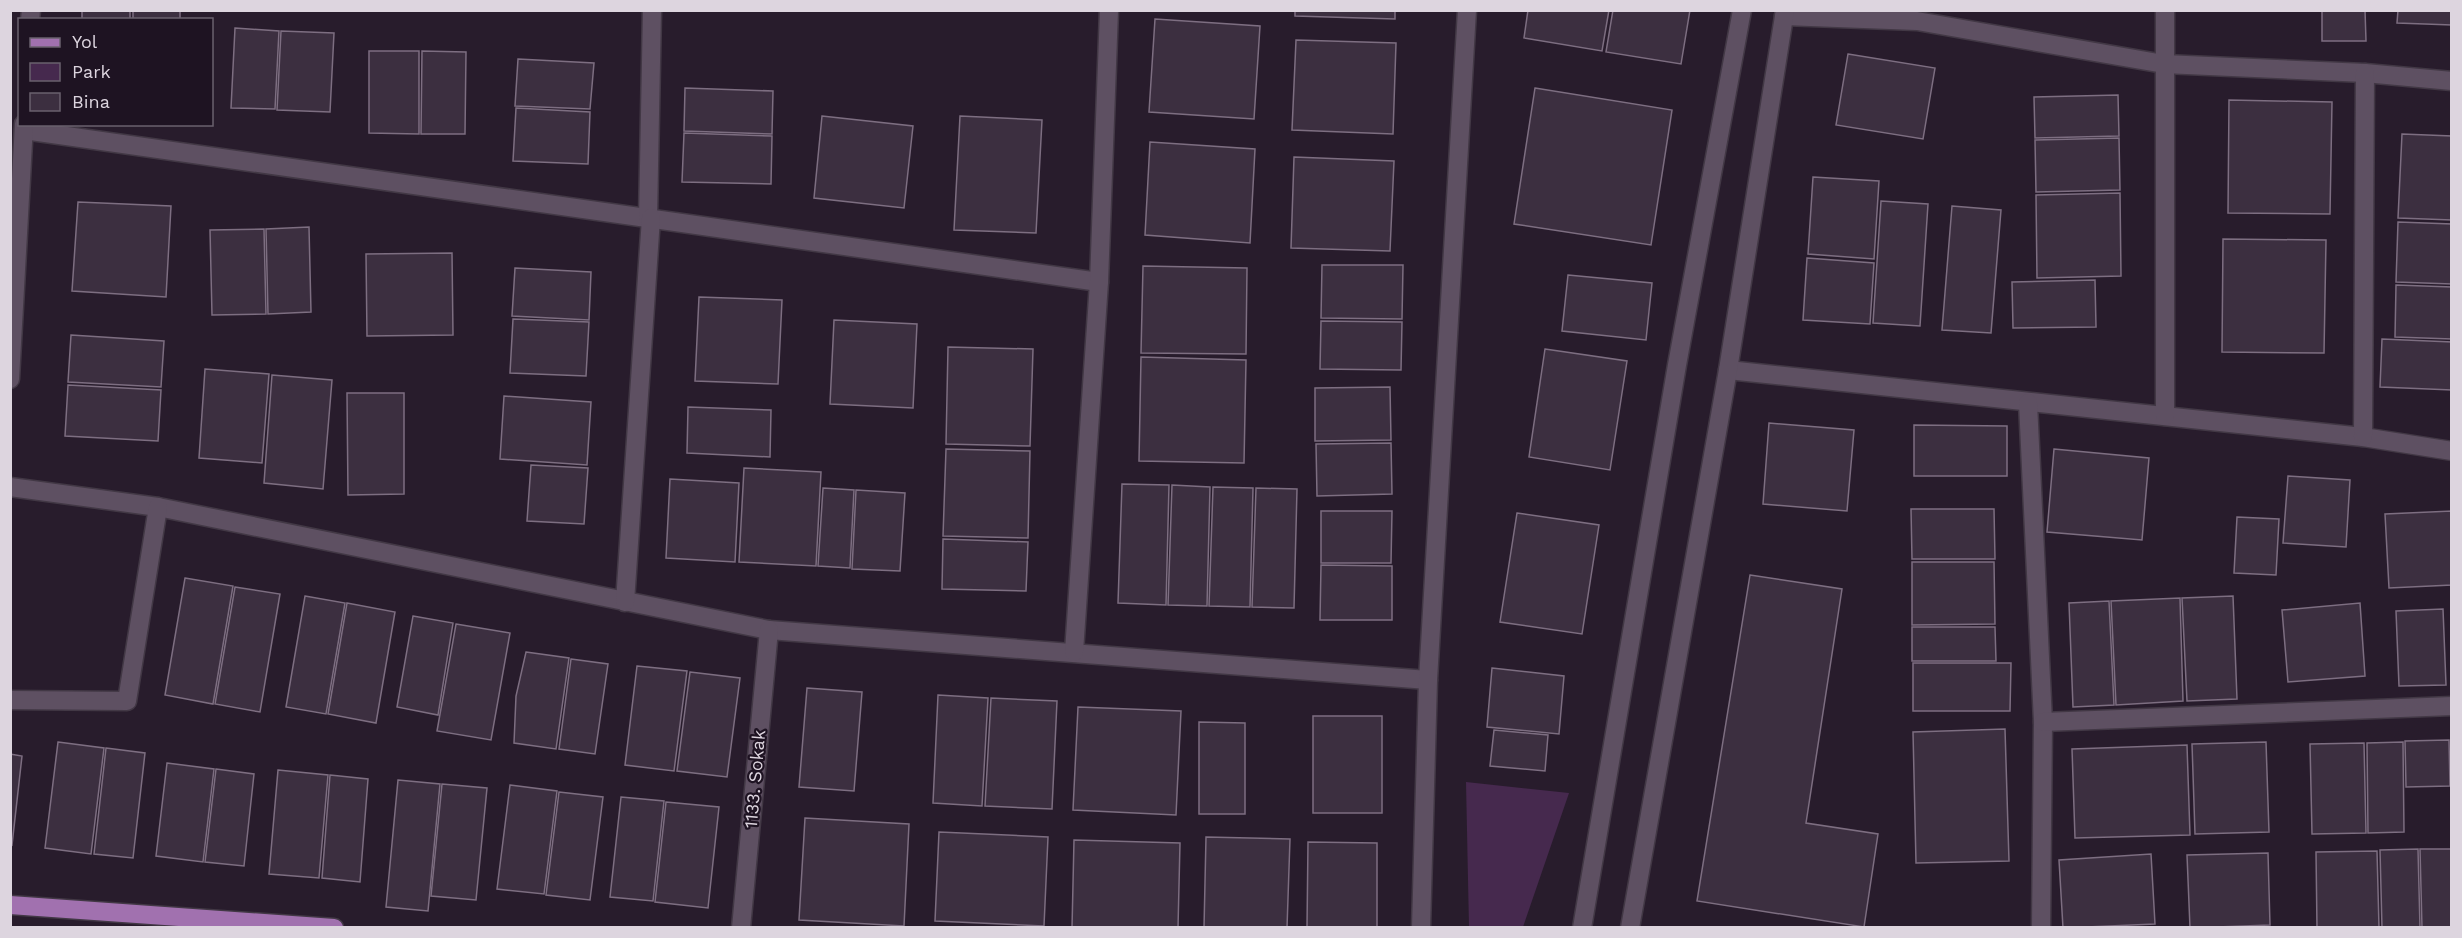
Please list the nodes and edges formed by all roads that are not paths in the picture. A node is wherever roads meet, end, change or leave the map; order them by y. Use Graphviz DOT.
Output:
graph roads {
  1 [pos="652,10"];
  2 [pos="1109,10"];
  3 [pos="1467,10"];
  4 [pos="1742,10"];
  5 [pos="2165,10"];
  6 [pos="1784,13"];
  7 [pos="2164,64"];
  8 [pos="2366,73"];
  9 [pos="2451,81"];
  10 [pos="24,127"];
  11 [pos="650,218"];
  12 [pos="1099,282"];
  13 [pos="1728,370"];
  14 [pos="10,379"];
  15 [pos="2028,403"];
  16 [pos="2165,417"];
  17 [pos="2363,437"];
  18 [pos="2451,451"];
  19 [pos="10,487"];
  20 [pos="158,507"];
  21 [pos="625,602"];
  22 [pos="769,630"];
  23 [pos="1074,652"];
  24 [pos="1428,680"];
  25 [pos="10,700"];
  26 [pos="2451,706"];
  27 [pos="2043,722"];
  28 [pos="10,905"];
  29 [pos="334,927"];
  30 [pos="741,927"];
  31 [pos="1421,927"];
  32 [pos="1582,927"];
  33 [pos="1630,927"];
  34 [pos="2041,927"];
  1 -- 11 [label="street"];
  2 -- 12 [label="street"];
  3 -- 24 [label="street"];
  4 -- 32 [label="street"];
  5 -- 7 [label="street"];
  6 -- 7 [label="street"];
  6 -- 13 [label="street"];
  7 -- 8 [label="street"];
  7 -- 16 [label="street"];
  8 -- 9 [label="street"];
  8 -- 17 [label="street"];
  10 -- 11 [label="street"];
  10 -- 14 [label="street"];
  11 -- 12 [label="street"];
  11 -- 21 [label="street"];
  12 -- 23 [label="street"];
  13 -- 15 [label="street"];
  13 -- 33 [label="street"];
  15 -- 16 [label="street"];
  15 -- 27 [label="street"];
  16 -- 17 [label="street"];
  17 -- 18 [label="street"];
  19 -- 20 [label="street"];
  20 -- 21 [label="street"];
  20 -- 25 [label="street"];
  21 -- 22 [label="street"];
  22 -- 23 [label="street"];
  22 -- 30 [label="street, 1133. Sokak"];
  23 -- 24 [label="street"];
  24 -- 31 [label="street"];
  26 -- 27 [label="street"];
  27 -- 34 [label="street"];
  28 -- 29 [label="main road"];
}
